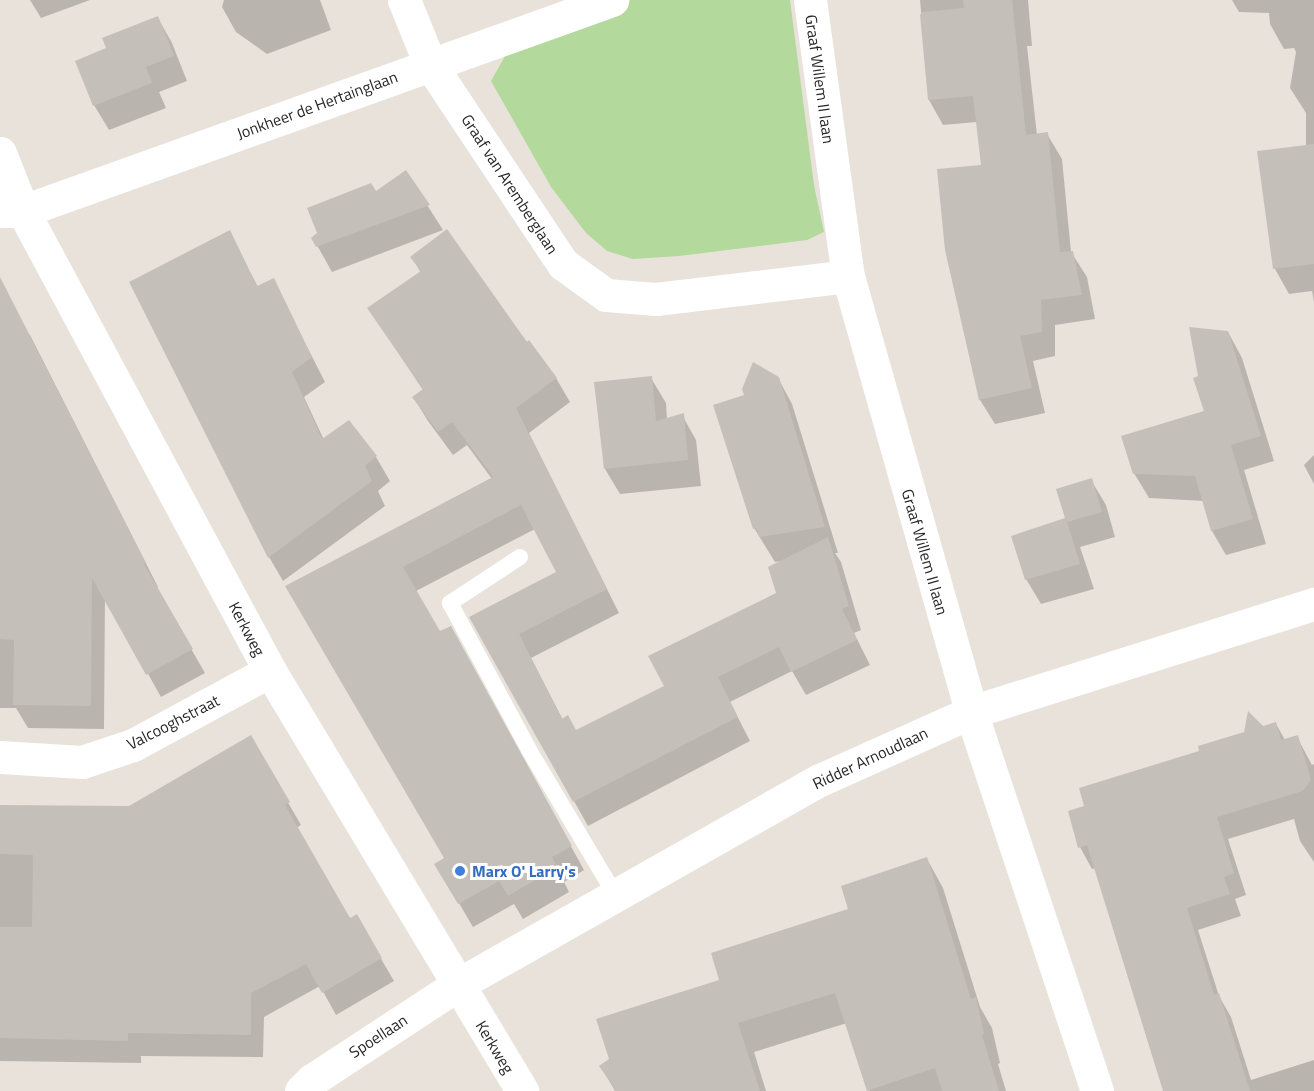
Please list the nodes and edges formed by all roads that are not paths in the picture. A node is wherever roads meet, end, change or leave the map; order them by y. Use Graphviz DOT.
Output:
graph roads {
  1 [pos="405,0"];
  2 [pos="612,0"];
  3 [pos="810,0"];
  4 [pos="430,64"];
  5 [pos="0,153"];
  6 [pos="11,211"];
  7 [pos="848,276"];
  8 [pos="520,557"];
  9 [pos="1314,604"];
  10 [pos="270,671"];
  11 [pos="971,712"];
  12 [pos="0,757"];
  13 [pos="615,894"];
  14 [pos="457,985"];
  15 [pos="302,1091"];
  16 [pos="522,1091"];
  17 [pos="1097,1091"];
  1 -- 4 [label="street, Graaf van Aremberglaan"];
  2 -- 4 [label="street, Jonkheer de Hertainglaan"];
  3 -- 7 [label="street, Graaf Willem II laan"];
  4 -- 6 [label="street, Jonkheer de Hertainglaan"];
  4 -- 7 [label="street, Graaf van Aremberglaan"];
  5 -- 6 [label="street, Kerkweg"];
  6 -- 10 [label="street, Kerkweg"];
  7 -- 11 [label="street, Graaf Willem II laan"];
  8 -- 13 [label="lane"];
  9 -- 11 [label="street, Ridder Arnoudlaan"];
  10 -- 12 [label="street, Valcooghstraat"];
  10 -- 14 [label="street, Kerkweg"];
  11 -- 13 [label="street, Ridder Arnoudlaan"];
  11 -- 17 [label="street, Graaf Willem II laan"];
  13 -- 14 [label="street, Ridder Arnoudlaan"];
  14 -- 15 [label="street, Spoellaan"];
  14 -- 16 [label="street, Kerkweg"];
}
